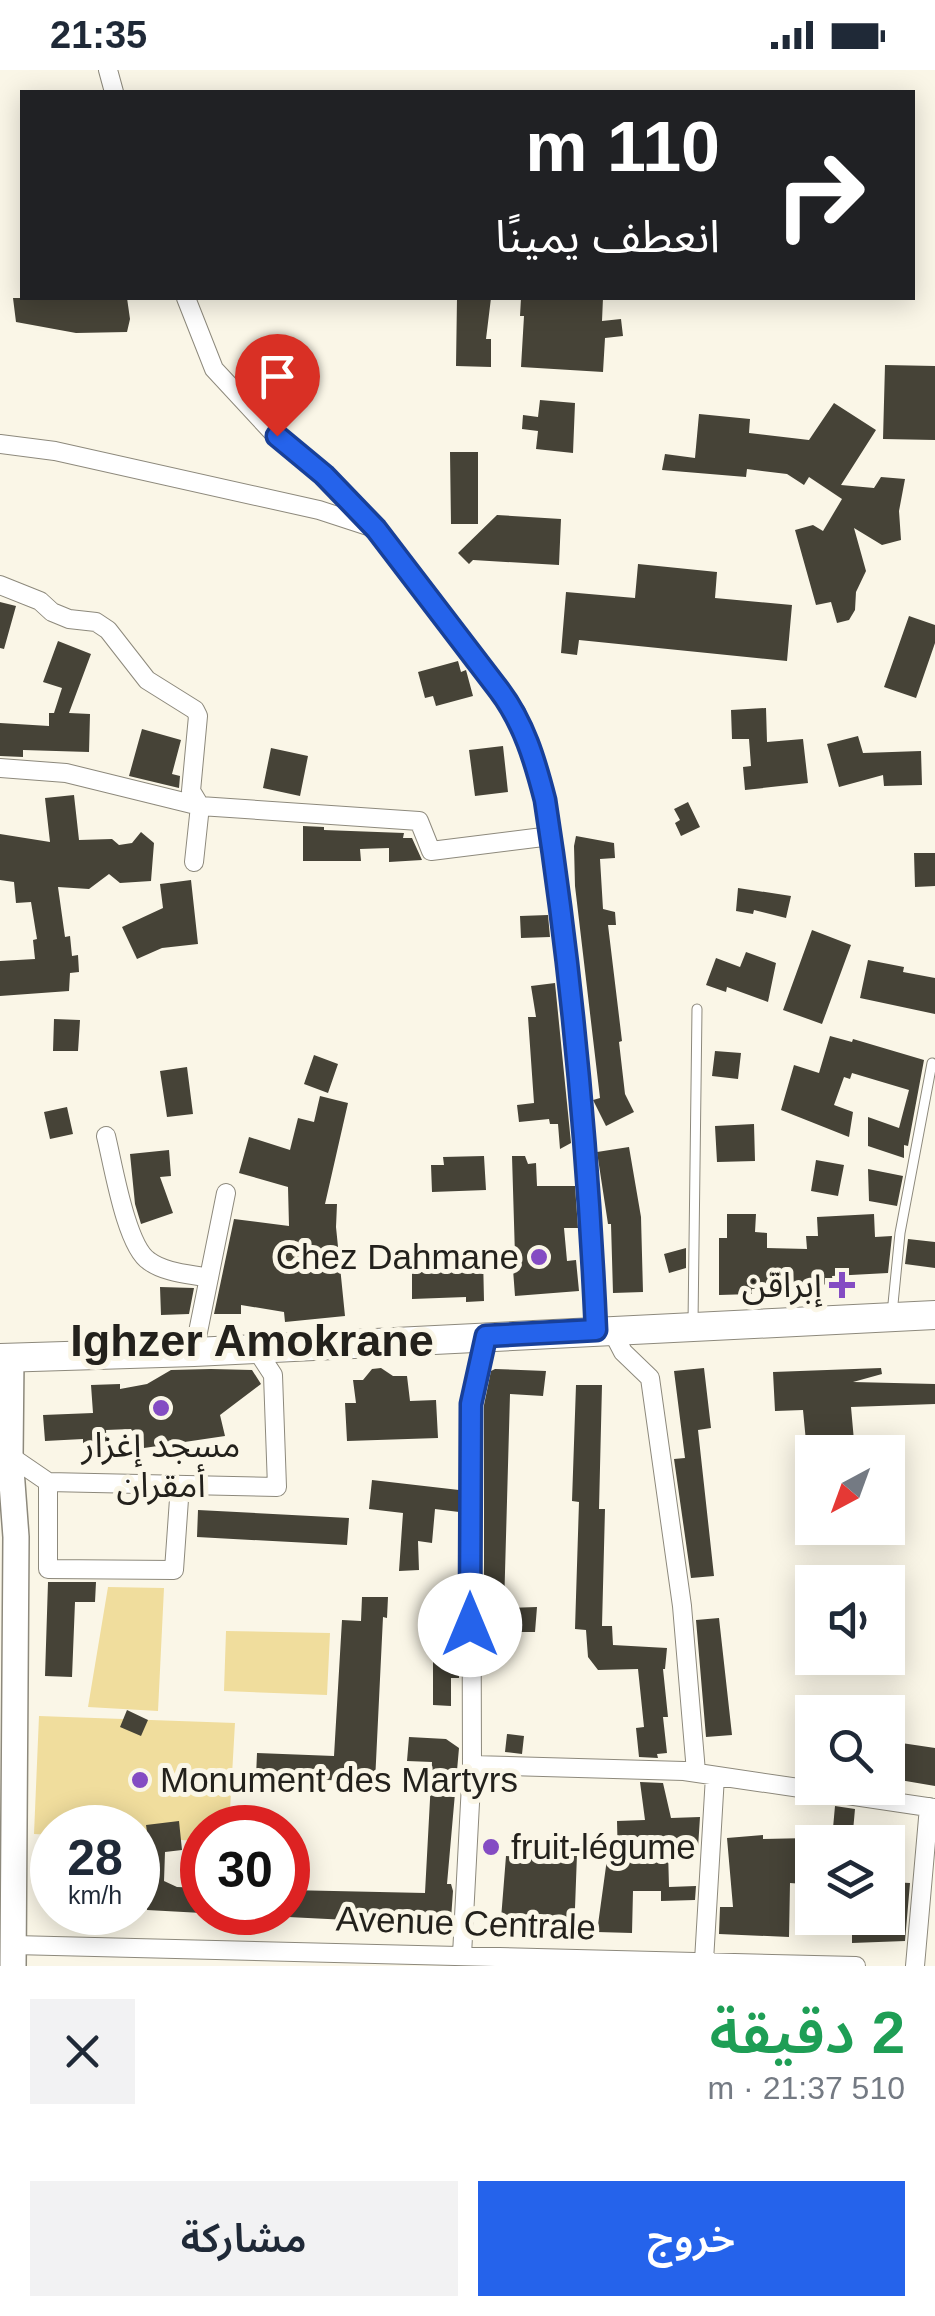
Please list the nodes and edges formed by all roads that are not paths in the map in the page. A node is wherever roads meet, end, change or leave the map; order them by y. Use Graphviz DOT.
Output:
graph roads {
  1 [pos="187,300"];
  2 [pos="0,444"];
  3 [pos="376,529"];
  4 [pos="0,584"];
  5 [pos="0,768"];
  6 [pos="200,806"];
  7 [pos="551,836"];
  8 [pos="194,862"];
  9 [pos="696,1009"];
  10 [pos="932,1063"];
  11 [pos="106,1136"];
  12 [pos="226,1193"];
  13 [pos="209,1278"];
  14 [pos="935,1315"];
  15 [pos="892,1317"];
  16 [pos="693,1326"];
  17 [pos="604,1330"];
  18 [pos="486,1336"];
  19 [pos="256,1348"];
  20 [pos="194,1352"];
  21 [pos="5,1358"];
  22 [pos="10,1456"];
  23 [pos="48,1482"];
  24 [pos="180,1485"];
  25 [pos="8,1653"];
  26 [pos="7,1750"];
  27 [pos="472,1765"];
  28 [pos="696,1772"];
  29 [pos="715,1776"];
  30 [pos="932,1808"];
  31 [pos="14,1956"];
  32 [pos="467,1958"];
  33 [pos="704,1962"];
  34 [pos="856,1966"];
  35 [pos="915,1966"];
  1 -- 3 [label="street"];
  2 -- 3 [label="street"];
  3 -- 7 [label="street"];
  4 -- 6 [label="street"];
  5 -- 6 [label="street"];
  6 -- 7 [label="street"];
  6 -- 8 [label="street"];
  7 -- 17 [label="street"];
  9 -- 16 [label="lane"];
  10 -- 15 [label="lane"];
  11 -- 13 [label="street"];
  12 -- 13 [label="street"];
  13 -- 20 [label="street"];
  14 -- 15 [label="main road"];
  15 -- 16 [label="main road"];
  16 -- 17 [label="main road"];
  17 -- 18 [label="main road"];
  17 -- 28 [label="street"];
  18 -- 19 [label="main road"];
  18 -- 27 [label="street"];
  19 -- 20 [label="main road"];
  19 -- 24 [label="street"];
  20 -- 21 [label="main road"];
  21 -- 22 [label="main road"];
  22 -- 23 [label="street"];
  22 -- 25 [label="main road"];
  23 -- 24 [label="street"];
  23 -- 24 [label="street"];
  25 -- 26 [label="main road"];
  26 -- 31 [label="main road"];
  27 -- 28 [label="street"];
  27 -- 32 [label="street"];
  28 -- 29 [label="street"];
  29 -- 30 [label="street"];
  29 -- 33 [label="street"];
  30 -- 35 [label="street"];
  31 -- 32 [label="street, Avenue Centrale"];
  32 -- 33 [label="street, Avenue Centrale"];
  33 -- 34 [label="street, Avenue Centrale"];
}
